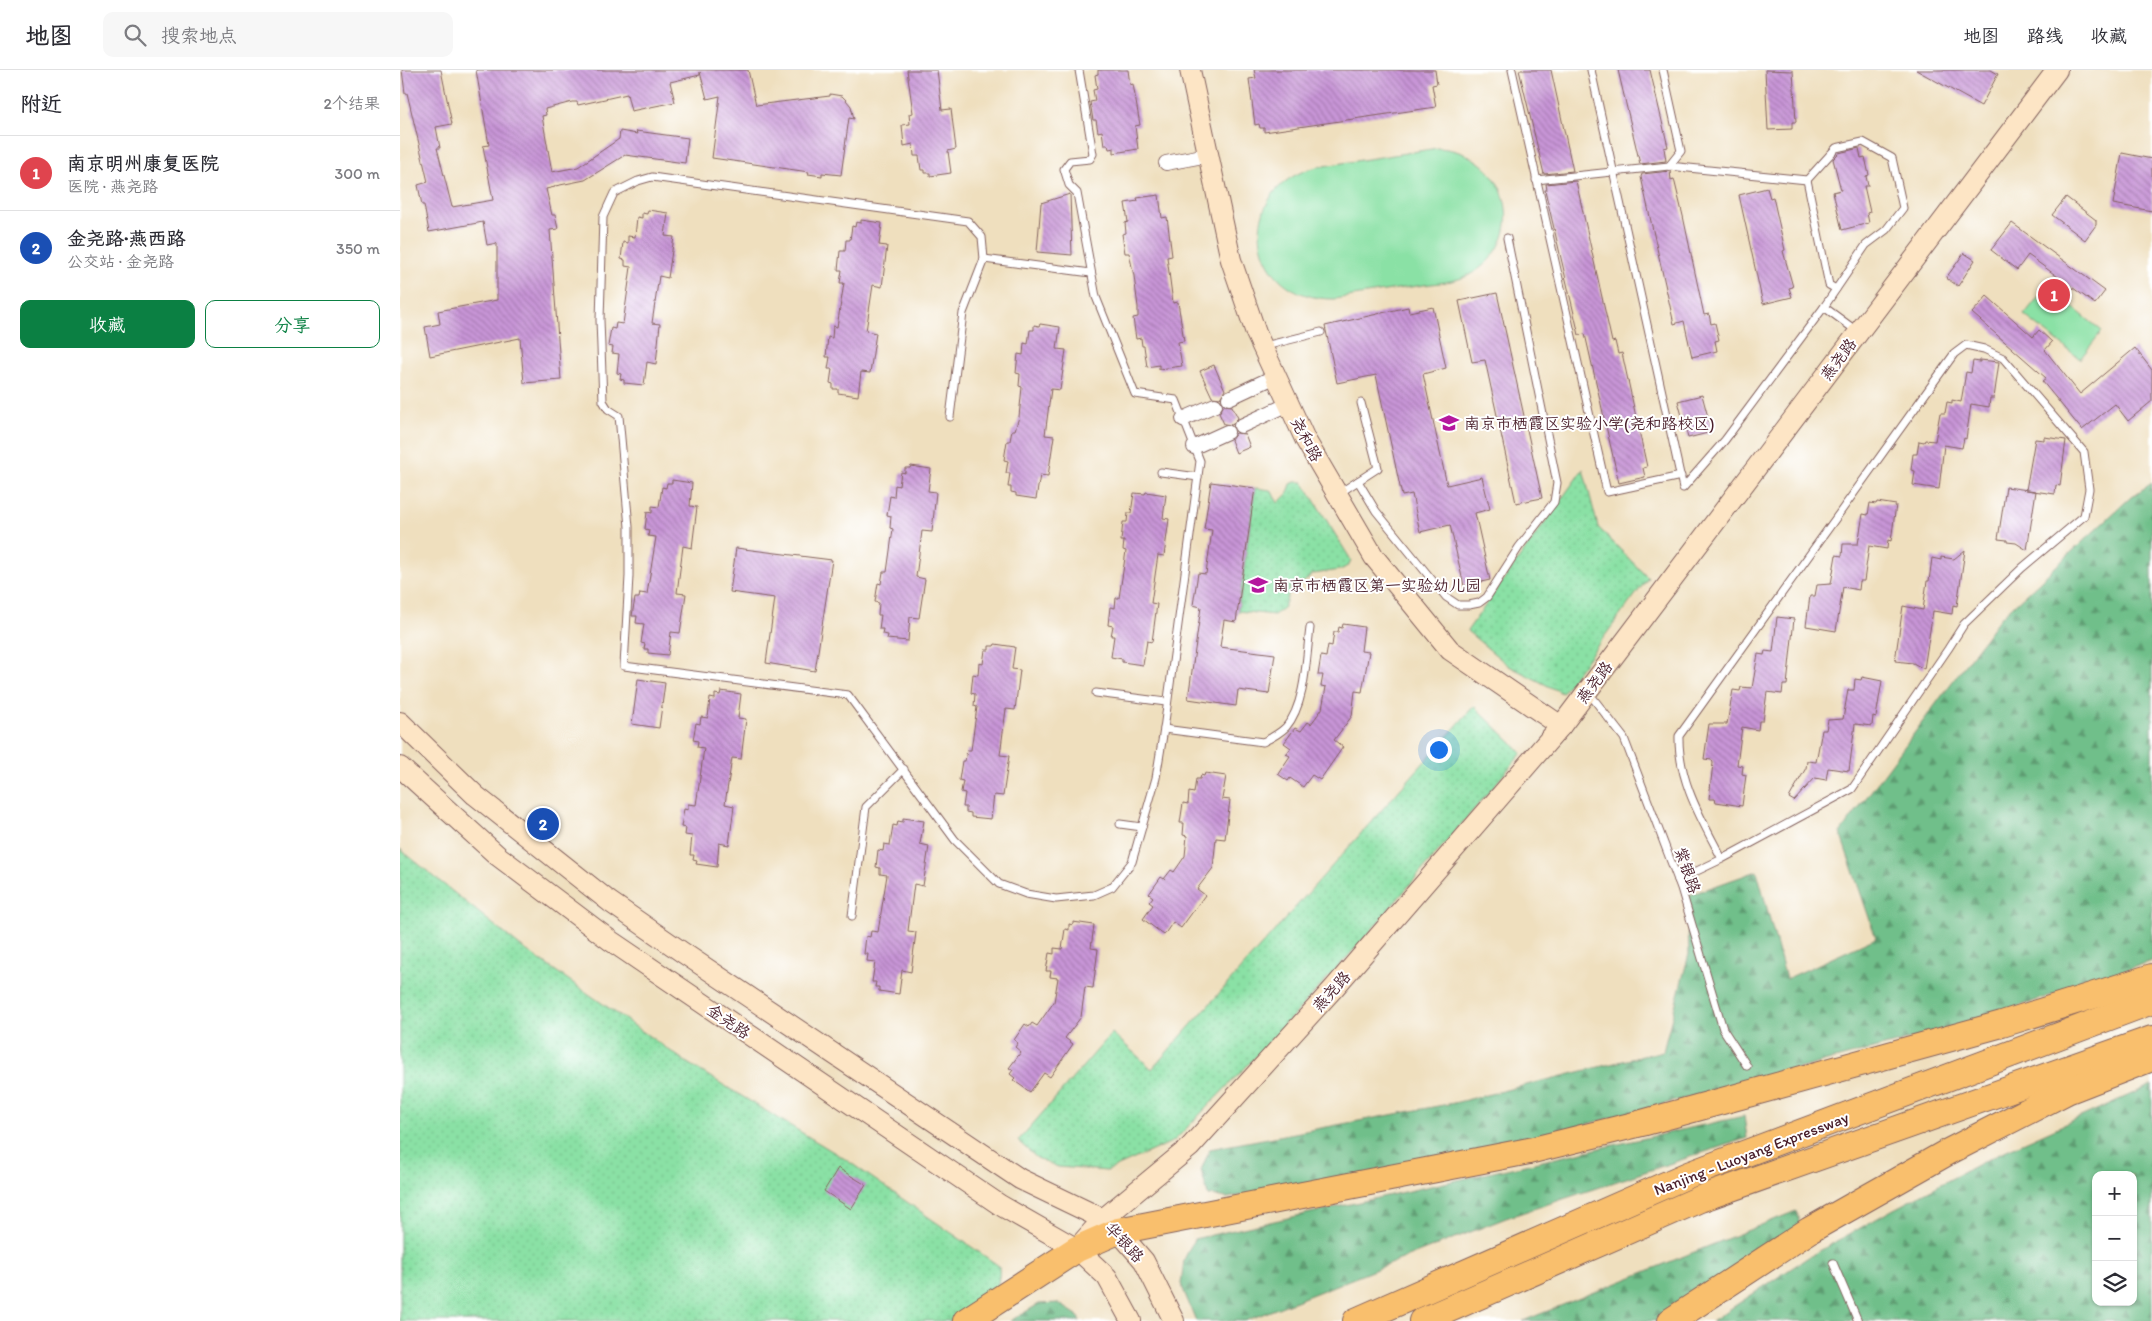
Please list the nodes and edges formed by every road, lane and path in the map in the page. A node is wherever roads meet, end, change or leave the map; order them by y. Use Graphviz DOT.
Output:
graph roads {
  1 [pos="1079,70"];
  2 [pos="1190,70"];
  3 [pos="1512,70"];
  4 [pos="1591,70"];
  5 [pos="1663,70"];
  6 [pos="2057,70"];
  7 [pos="1208,155"];
  8 [pos="1166,163"];
  9 [pos="1669,166"];
  10 [pos="1536,180"];
  11 [pos="1807,180"];
  12 [pos="1507,238"];
  13 [pos="984,259"];
  14 [pos="1091,273"];
  15 [pos="1836,289"];
  16 [pos="1824,306"];
  17 [pos="1321,332"];
  18 [pos="1859,332"];
  19 [pos="1262,346"];
  20 [pos="1276,376"];
  21 [pos="1229,398"];
  22 [pos="1361,403"];
  23 [pos="1289,404"];
  24 [pos="1215,405"];
  25 [pos="950,417"];
  26 [pos="1183,419"];
  27 [pos="1241,426"];
  28 [pos="1227,432"];
  29 [pos="1194,446"];
  30 [pos="1161,472"];
  31 [pos="1681,476"];
  32 [pos="1198,477"];
  33 [pos="1358,480"];
  34 [pos="1338,494"];
  35 [pos="1310,628"];
  36 [pos="1588,691"];
  37 [pos="1096,693"];
  38 [pos="1166,702"];
  39 [pos="400,722"];
  40 [pos="1561,726"];
  41 [pos="1164,729"];
  42 [pos="400,767"];
  43 [pos="904,770"];
  44 [pos="1120,824"];
  45 [pos="1142,827"];
  46 [pos="1722,859"];
  47 [pos="1678,880"];
  48 [pos="852,916"];
  49 [pos="2152,977"];
  50 [pos="2152,1001"];
  51 [pos="2152,1039"];
  52 [pos="2152,1058"];
  53 [pos="1747,1066"];
  54 [pos="1020,1179"];
  55 [pos="1110,1225"];
  56 [pos="1077,1249"];
  57 [pos="1833,1263"];
  58 [pos="1171,1313"];
  59 [pos="966,1321"];
  60 [pos="1131,1321"];
  61 [pos="1356,1321"];
  62 [pos="1422,1321"];
  63 [pos="1671,1321"];
  64 [pos="1858,1321"];
  1 -- 14 [label="lane"];
  2 -- 7 [label="main road, 尧和路"];
  3 -- 10 [label="lane"];
  4 -- 31 [label="lane"];
  5 -- 9 [label="lane"];
  6 -- 18 [label="main road, 燕尧路"];
  7 -- 8 [label="street"];
  7 -- 19 [label="main road, 尧和路"];
  9 -- 10 [label="lane"];
  9 -- 11 [label="lane"];
  10 -- 31 [label="lane"];
  11 -- 15 [label="lane"];
  11 -- 15 [label="lane"];
  12 -- 33 [label="lane"];
  13 -- 14 [label="lane"];
  13 -- 25 [label="lane"];
  13 -- 43 [label="lane"];
  14 -- 26 [label="lane"];
  15 -- 16 [label="lane"];
  16 -- 18 [label="lane"];
  16 -- 31 [label="lane"];
  17 -- 19 [label="lane"];
  18 -- 36 [label="main road, 燕尧路"];
  19 -- 20 [label="main road, 尧和路"];
  20 -- 21 [label="street"];
  20 -- 23 [label="main road, 尧和路"];
  22 -- 33 [label="lane"];
  23 -- 27 [label="street"];
  23 -- 34 [label="main road, 尧和路"];
  24 -- 26 [label="street"];
  26 -- 29 [label="lane"];
  28 -- 29 [label="street"];
  29 -- 32 [label="lane"];
  30 -- 32 [label="lane"];
  32 -- 38 [label="lane"];
  33 -- 34 [label="lane"];
  34 -- 40 [label="main road, 尧和路"];
  35 -- 41 [label="lane"];
  36 -- 40 [label="main road, 燕尧路"];
  36 -- 47 [label="lane, 紫银路"];
  37 -- 38 [label="lane"];
  38 -- 41 [label="lane"];
  39 -- 54 [label="main road, 金尧路"];
  40 -- 55 [label="main road, 燕尧路"];
  41 -- 45 [label="lane"];
  42 -- 56 [label="main road, 金尧路"];
  43 -- 45 [label="lane"];
  43 -- 48 [label="lane"];
  44 -- 45 [label="lane"];
  46 -- 46 [label="lane"];
  46 -- 47 [label="lane"];
  47 -- 53 [label="lane, 紫银路"];
  49 -- 55 [label="highway"];
  50 -- 61 [label="highway, Nanjing - Luoyang Expressway"];
  51 -- 62 [label="highway, Nanjing - Luoyang Expressway"];
  52 -- 63 [label="highway"];
  54 -- 55 [label="main road, 华银路"];
  55 -- 56 [label="highway"];
  55 -- 58 [label="main road, 华银路"];
  56 -- 59 [label="highway"];
  56 -- 60 [label="main road"];
  57 -- 64 [label="lane"];
}
